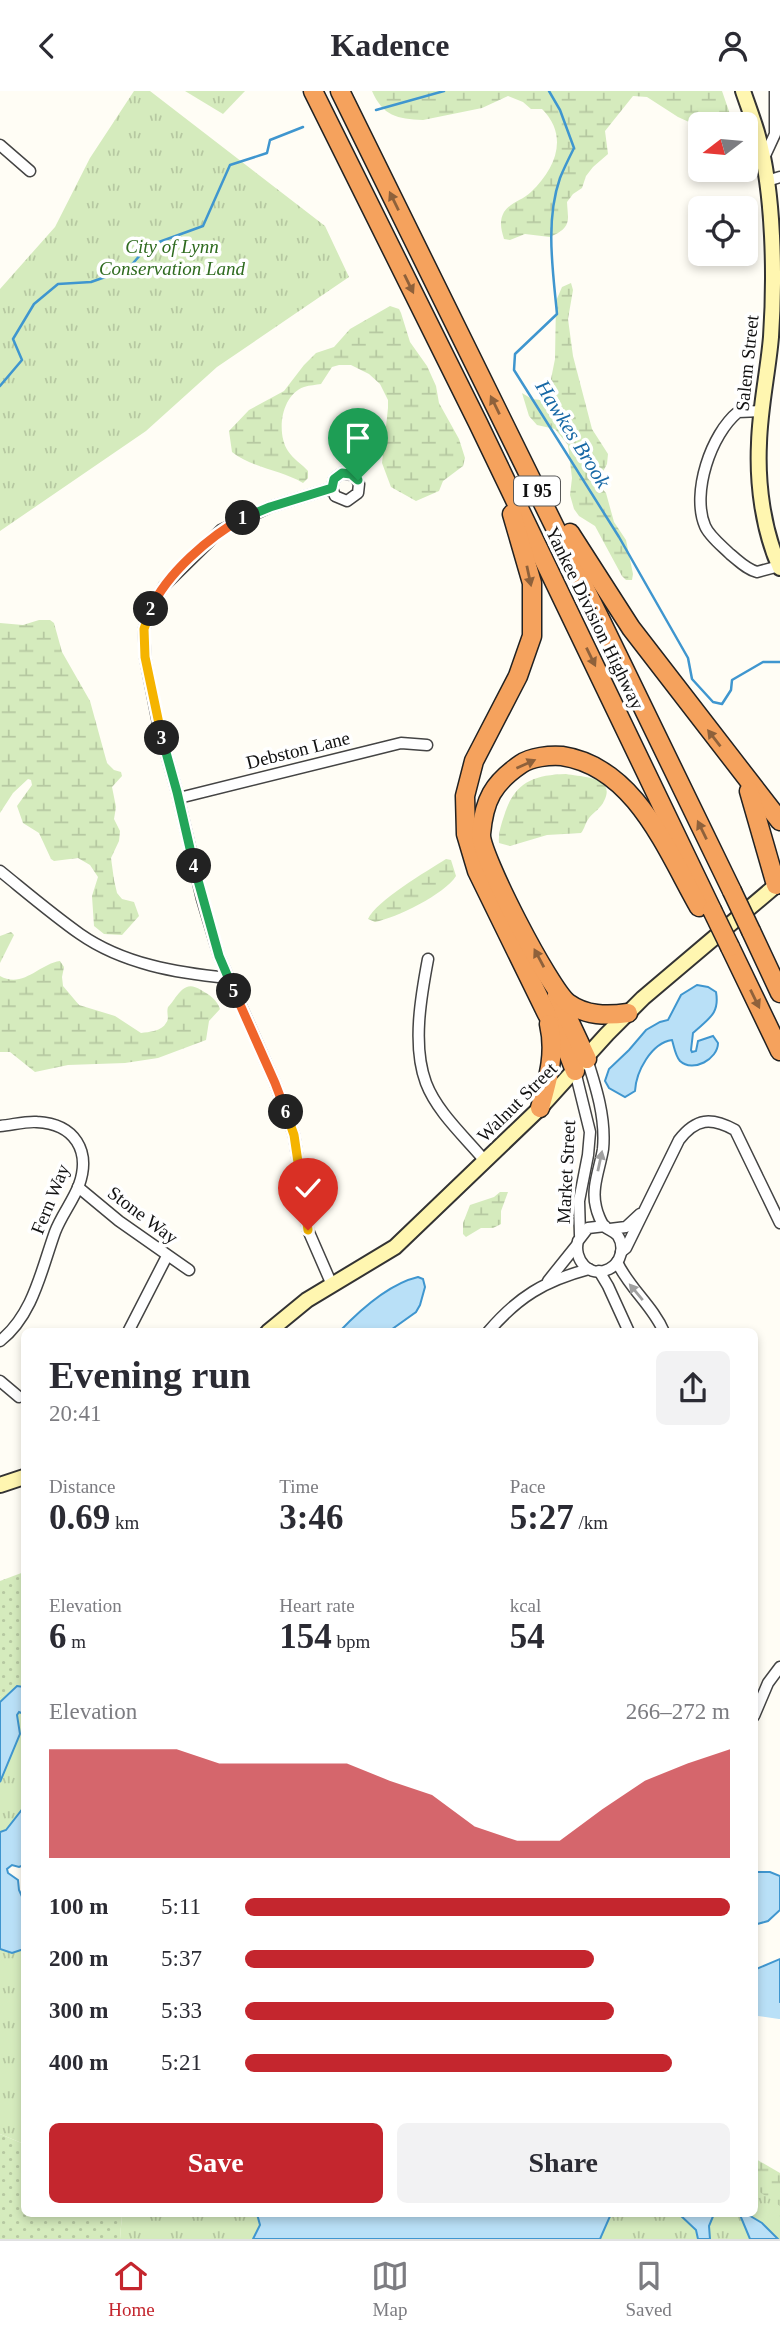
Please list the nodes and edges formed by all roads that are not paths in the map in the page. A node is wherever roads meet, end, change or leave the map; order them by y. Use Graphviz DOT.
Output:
graph roads {
  1 [pos="313,91"];
  2 [pos="340,91"];
  3 [pos="743,91"];
  4 [pos="775,91"];
  5 [pos="0,145"];
  6 [pos="763,160"];
  7 [pos="30,170"];
  8 [pos="773,179"];
  9 [pos="762,411"];
  10 [pos="516,449"];
  11 [pos="497,463"];
  12 [pos="332,488"];
  13 [pos="780,567"];
  14 [pos="427,745"];
  15 [pos="740,770"];
  16 [pos="179,798"];
  17 [pos="780,821"];
  18 [pos="0,871"];
  19 [pos="778,884"];
  20 [pos="708,915"];
  21 [pos="428,959"];
  22 [pos="228,978"];
  23 [pos="552,983"];
  24 [pos="780,993"];
  25 [pos="628,1013"];
  26 [pos="547,1014"];
  27 [pos="780,1051"];
  28 [pos="581,1065"];
  29 [pos="540,1108"];
  30 [pos="0,1126"];
  31 [pos="485,1161"];
  32 [pos="78,1187"];
  33 [pos="647,1206"];
  34 [pos="780,1223"];
  35 [pos="608,1228"];
  36 [pos="580,1235"];
  37 [pos="576,1246"];
  38 [pos="167,1256"];
  39 [pos="619,1257"];
  40 [pos="189,1270"];
  41 [pos="594,1270"];
  42 [pos="545,1284"];
  43 [pos="332,1285"];
  44 [pos="130,1328"];
  45 [pos="273,1328"];
  46 [pos="492,1328"];
  47 [pos="627,1328"];
  48 [pos="662,1328"];
  49 [pos="0,1341"];
  50 [pos="0,1381"];
  51 [pos="19,1397"];
  52 [pos="21,1478"];
  53 [pos="0,1485"];
  54 [pos="780,1667"];
  55 [pos="758,1707"];
  1 -- 11 [label="highway, Yankee Division Highway / I 95, one-way"];
  10 -- 2 [label="highway, Yankee Division Highway / I 95, one-way"];
  3 -- 6 [label="main road, Salem Street"];
  4 -- 6 [label="street, Salem Street"];
  5 -- 7 [label="street"];
  6 -- 8 [label="main road, Salem Street"];
  8 -- 9 [label="main road, Salem Street"];
  9 -- 13 [label="main road, Salem Street"];
  9 -- 13 [label="street"];
  15 -- 10 [label="highway, one-way"];
  24 -- 10 [label="highway, Yankee Division Highway / I 95, one-way, bridge"];
  11 -- 20 [label="highway, Yankee Division Highway / I 95, one-way"];
  11 -- 26 [label="highway, one-way"];
  12 -- 16 [label="street"];
  14 -- 16 [label="street, Debston Lane"];
  15 -- 17 [label="highway"];
  15 -- 19 [label="highway"];
  16 -- 22 [label="street"];
  18 -- 22 [label="street"];
  19 -- 25 [label="main road, Walnut Street"];
  23 -- 20 [label="highway, one-way"];
  20 -- 27 [label="highway, one-way"];
  21 -- 31 [label="street"];
  22 -- 43 [label="street"];
  23 -- 25 [label="highway"];
  23 -- 28 [label="highway"];
  25 -- 28 [label="main road, Walnut Street"];
  26 -- 28 [label="highway"];
  26 -- 29 [label="highway"];
  28 -- 29 [label="main road, Walnut Street"];
  35 -- 28 [label="street, Market Street, one-way"];
  28 -- 36 [label="street, Market Street"];
  29 -- 31 [label="main road, Walnut Street"];
  30 -- 32 [label="street, Fern Way"];
  31 -- 43 [label="main road, Walnut Street"];
  32 -- 38 [label="street, Stone Way"];
  32 -- 49 [label="street, Fern Way"];
  33 -- 34 [label="street"];
  33 -- 35 [label="street"];
  33 -- 39 [label="street"];
  35 -- 36 [label="street, Market Street"];
  35 -- 39 [label="street, Market Street"];
  36 -- 37 [label="street, Market Street"];
  37 -- 41 [label="street, Market Street"];
  37 -- 42 [label="street"];
  38 -- 40 [label="street, Stone Way"];
  38 -- 44 [label="street"];
  39 -- 41 [label="street"];
  48 -- 39 [label="street, Market Street, one-way"];
  41 -- 42 [label="street"];
  41 -- 47 [label="street, Market Street"];
  42 -- 46 [label="street"];
  43 -- 45 [label="main road, Walnut Street"];
  50 -- 51 [label="street"];
  52 -- 53 [label="main road"];
  54 -- 55 [label="street"];
}
